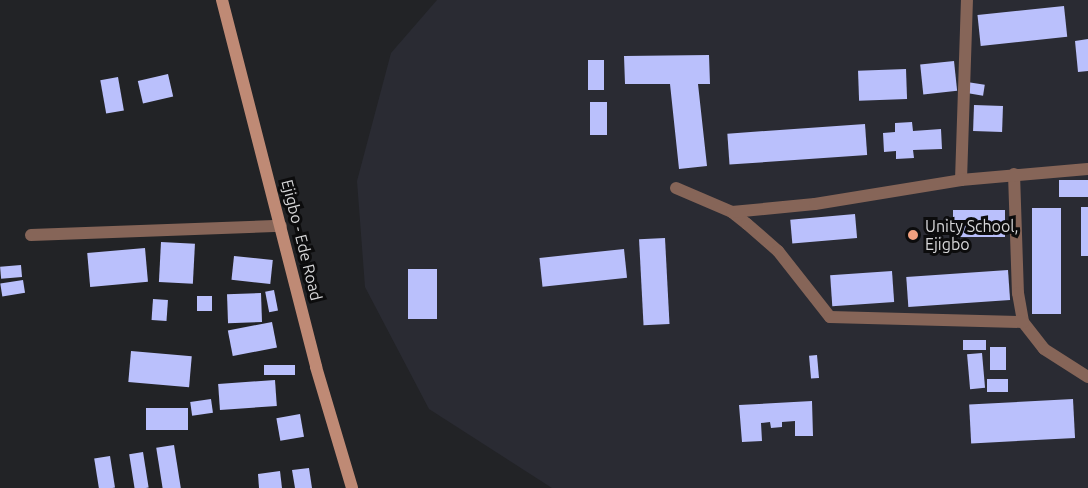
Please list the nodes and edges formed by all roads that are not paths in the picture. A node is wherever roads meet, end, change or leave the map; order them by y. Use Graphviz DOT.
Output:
graph roads {
  1 [pos="222,0"];
  2 [pos="967,0"];
  3 [pos="1088,169"];
  4 [pos="1014,174"];
  5 [pos="961,180"];
  6 [pos="676,188"];
  7 [pos="732,212"];
  8 [pos="281,226"];
  9 [pos="31,235"];
  10 [pos="1023,322"];
  11 [pos="1088,377"];
  12 [pos="352,488"];
  1 -- 8 [label="main road, Ejigbo - Ede Road"];
  2 -- 5 [label="street"];
  3 -- 4 [label="street"];
  4 -- 5 [label="street"];
  4 -- 10 [label="street"];
  5 -- 7 [label="street"];
  6 -- 7 [label="street"];
  7 -- 10 [label="street"];
  8 -- 9 [label="street"];
  8 -- 12 [label="main road, Ejigbo - Ede Road"];
  10 -- 11 [label="street"];
}
